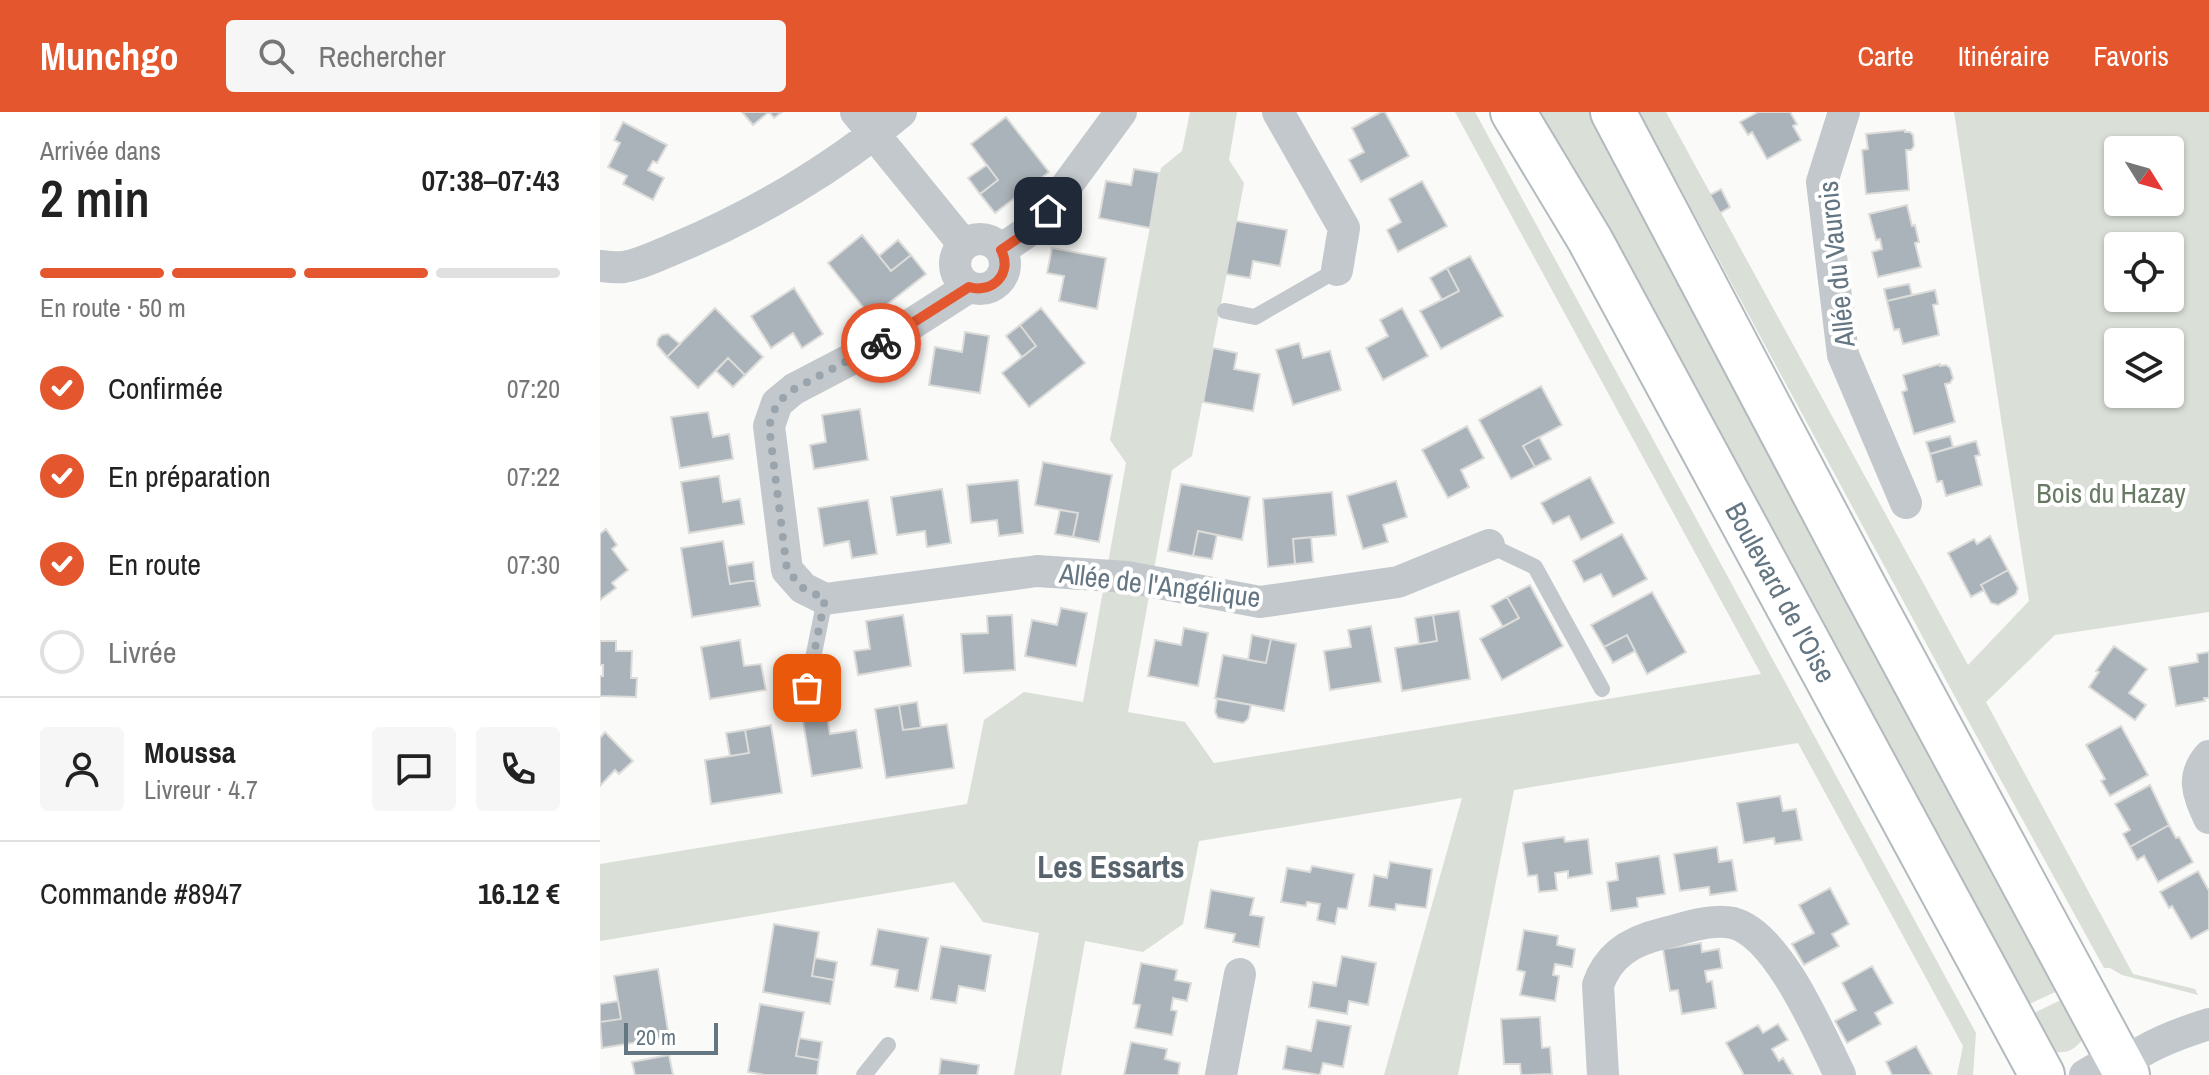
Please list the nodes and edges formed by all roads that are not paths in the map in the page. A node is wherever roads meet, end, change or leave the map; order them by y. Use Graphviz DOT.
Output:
graph roads {
  1 [pos="901,112"];
  2 [pos="1121,112"];
  3 [pos="1278,112"];
  4 [pos="1513,112"];
  5 [pos="1613,112"];
  6 [pos="1844,112"];
  7 [pos="866,123"];
  8 [pos="964,245"];
  9 [pos="1001,250"];
  10 [pos="600,266"];
  11 [pos="1337,270"];
  12 [pos="969,287"];
  13 [pos="1225,311"];
  14 [pos="1906,503"];
  15 [pos="1489,545"];
  16 [pos="825,599"];
  17 [pos="807,688"];
  18 [pos="1602,689"];
  19 [pos="2209,756"];
  20 [pos="2209,818"];
  21 [pos="1240,974"];
  22 [pos="2209,1024"];
  23 [pos="888,1045"];
  24 [pos="2112,1072"];
  25 [pos="864,1075"];
  26 [pos="1221,1075"];
  27 [pos="1603,1075"];
  28 [pos="1840,1075"];
  29 [pos="2042,1075"];
  1 -- 7 [label="street"];
  2 -- 9 [label="street"];
  3 -- 11 [label="street"];
  4 -- 29 [label="main road, Boulevard de l'Oise"];
  5 -- 24 [label="main road"];
  6 -- 14 [label="street, Allée du Vaurois"];
  7 -- 8 [label="street"];
  7 -- 10 [label="street"];
  8 -- 9 [label="street"];
  8 -- 12 [label="street"];
  9 -- 12 [label="street"];
  11 -- 13 [label="lane"];
  12 -- 16 [label="street"];
  15 -- 16 [label="street, Allée de l'Angélique"];
  15 -- 18 [label="lane, Allée de l'Angélique"];
  16 -- 17 [label="lane"];
  19 -- 20 [label="street"];
  21 -- 26 [label="street"];
  22 -- 24 [label="street"];
  23 -- 25 [label="lane"];
  27 -- 28 [label="street"];
}
